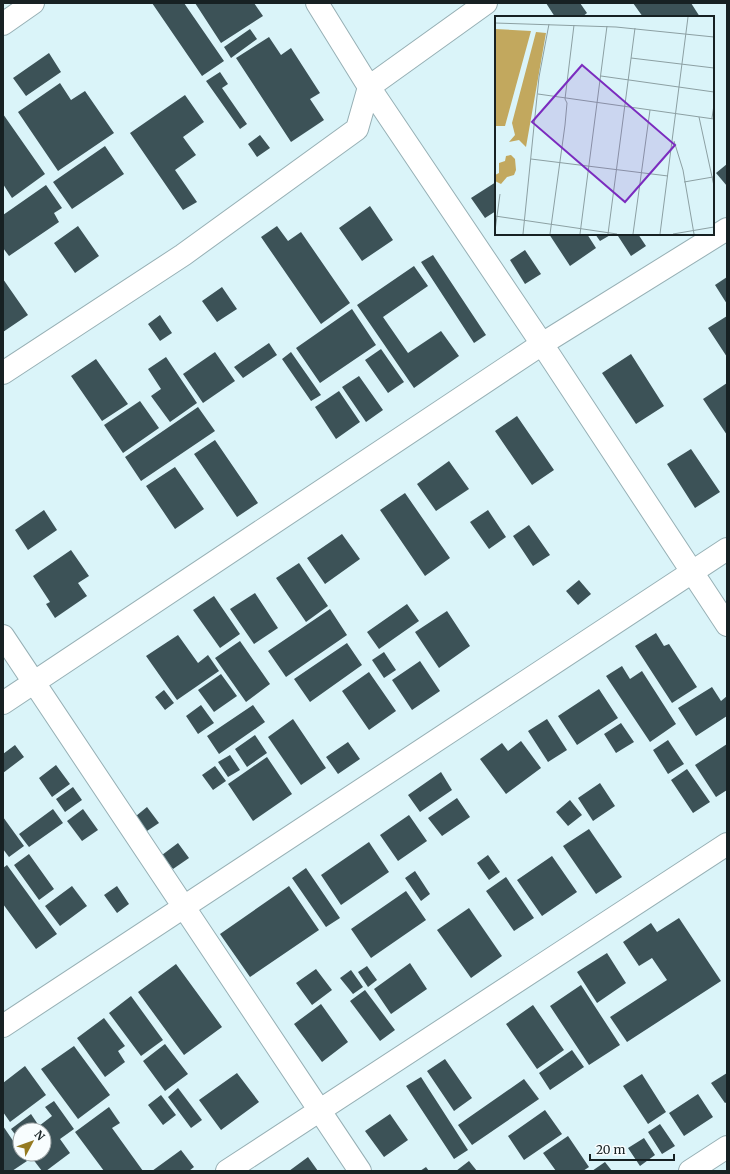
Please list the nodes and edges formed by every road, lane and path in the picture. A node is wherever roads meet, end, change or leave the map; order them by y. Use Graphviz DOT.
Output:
graph roads {
  1 [pos="33,3"];
  2 [pos="317,3"];
  3 [pos="486,3"];
  4 [pos="3,24"];
  5 [pos="369,87"];
  6 [pos="727,229"];
  7 [pos="542,344"];
  8 [pos="3,373"];
  9 [pos="727,549"];
  10 [pos="692,571"];
  11 [pos="727,625"];
  12 [pos="3,636"];
  13 [pos="34,682"];
  14 [pos="3,703"];
  15 [pos="727,844"];
  16 [pos="183,906"];
  17 [pos="3,1026"];
  18 [pos="320,1110"];
  19 [pos="727,1147"];
  20 [pos="227,1171"];
  21 [pos="360,1171"];
  22 [pos="690,1171"];
  1 -- 4 [label="street"];
  2 -- 5 [label="street"];
  3 -- 5 [label="street"];
  5 -- 7 [label="street"];
  5 -- 8 [label="street"];
  6 -- 7 [label="street"];
  7 -- 10 [label="street"];
  7 -- 13 [label="street"];
  9 -- 10 [label="street"];
  10 -- 11 [label="street"];
  10 -- 16 [label="street"];
  12 -- 13 [label="street"];
  13 -- 14 [label="street"];
  13 -- 16 [label="street"];
  15 -- 18 [label="street"];
  16 -- 17 [label="street"];
  16 -- 18 [label="street"];
  18 -- 20 [label="street"];
  18 -- 21 [label="street"];
  19 -- 22 [label="street"];
}
